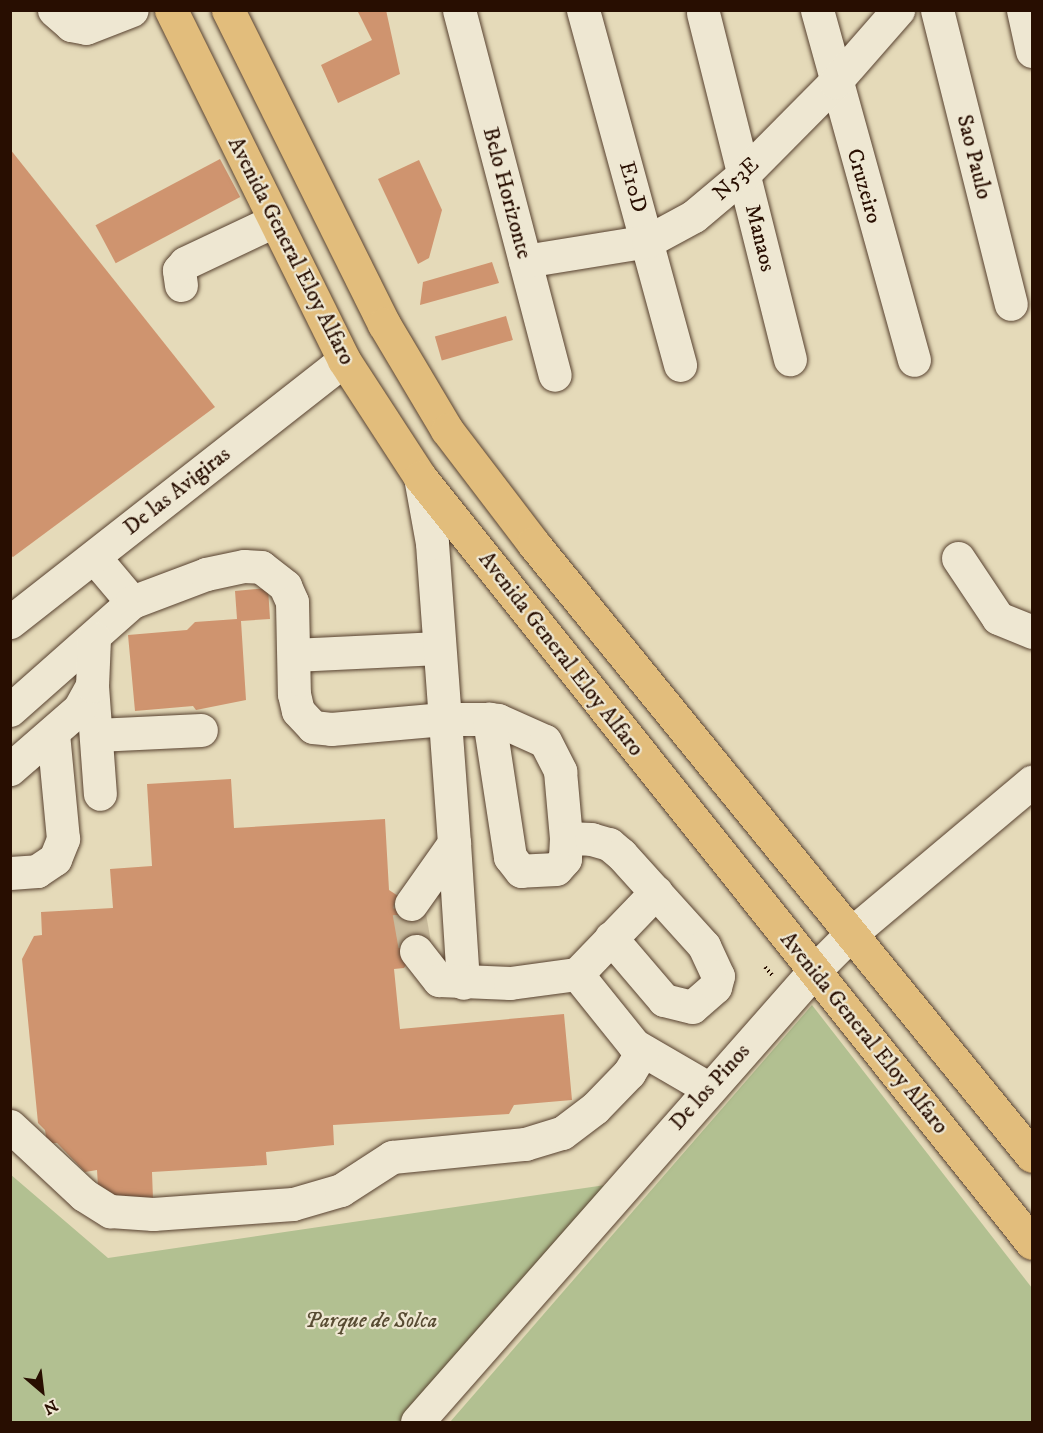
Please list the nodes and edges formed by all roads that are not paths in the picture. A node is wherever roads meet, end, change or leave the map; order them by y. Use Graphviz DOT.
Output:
graph roads {
  1 [pos="54,10"];
  2 [pos="132,10"];
  3 [pos="171,10"];
  4 [pos="228,10"];
  5 [pos="459,10"];
  6 [pos="583,10"];
  7 [pos="817,10"];
  8 [pos="898,10"];
  9 [pos="937,10"];
  10 [pos="1023,10"];
  11 [pos="703,13"];
  12 [pos="1032,51"];
  13 [pos="835,82"];
  14 [pos="744,174"];
  15 [pos="274,221"];
  16 [pos="648,241"];
  17 [pos="525,261"];
  18 [pos="181,285"];
  19 [pos="1011,304"];
  20 [pos="790,359"];
  21 [pos="344,360"];
  22 [pos="914,360"];
  23 [pos="680,365"];
  24 [pos="555,375"];
  25 [pos="420,477"];
  26 [pos="94,557"];
  27 [pos="958,558"];
  28 [pos="132,602"];
  29 [pos="10,622"];
  30 [pos="1032,632"];
  31 [pos="93,638"];
  32 [pos="438,648"];
  33 [pos="294,655"];
  34 [pos="92,686"];
  35 [pos="10,710"];
  36 [pos="444,719"];
  37 [pos="489,719"];
  38 [pos="201,730"];
  39 [pos="53,733"];
  40 [pos="96,735"];
  41 [pos="10,770"];
  42 [pos="1032,782"];
  43 [pos="100,794"];
  44 [pos="566,838"];
  45 [pos="454,843"];
  46 [pos="10,873"];
  47 [pos="656,892"];
  48 [pos="411,904"];
  49 [pos="853,932"];
  50 [pos="611,938"];
  51 [pos="416,951"];
  52 [pos="814,971"];
  53 [pos="577,974"];
  54 [pos="463,983"];
  55 [pos="642,1051"];
  56 [pos="708,1088"];
  57 [pos="10,1126"];
  58 [pos="1032,1156"];
  59 [pos="1032,1243"];
  60 [pos="417,1422"];
  1 -- 2 [label="street"];
  3 -- 15 [label="main road, Avenida General Eloy Alfaro"];
  4 -- 49 [label="main road, Avenida General Eloy Alfaro"];
  5 -- 17 [label="street, Belo Horizonte"];
  6 -- 16 [label="street, E10D"];
  7 -- 13 [label="street, Cruzeiro"];
  8 -- 13 [label="street, N53E"];
  9 -- 19 [label="street, Sao Paulo"];
  10 -- 12 [label="street"];
  11 -- 14 [label="street, Manaos"];
  13 -- 14 [label="street, N53E"];
  13 -- 22 [label="street, Cruzeiro"];
  14 -- 16 [label="street, N53E"];
  14 -- 20 [label="street, Manaos"];
  15 -- 18 [label="street"];
  15 -- 21 [label="main road, Avenida General Eloy Alfaro"];
  16 -- 17 [label="street, N53E"];
  16 -- 23 [label="street, E10D"];
  17 -- 24 [label="street, Belo Horizonte"];
  21 -- 25 [label="main road, Avenida General Eloy Alfaro"];
  21 -- 26 [label="street, De las Avigiras"];
  25 -- 32 [label="street"];
  25 -- 52 [label="main road, Avenida General Eloy Alfaro"];
  26 -- 28 [label="street"];
  26 -- 29 [label="street, De las Avigiras"];
  27 -- 30 [label="street"];
  28 -- 31 [label="street"];
  28 -- 33 [label="street"];
  31 -- 34 [label="street"];
  31 -- 35 [label="street"];
  32 -- 33 [label="street"];
  32 -- 36 [label="street"];
  33 -- 36 [label="street"];
  34 -- 39 [label="street"];
  34 -- 40 [label="street"];
  36 -- 37 [label="street"];
  36 -- 45 [label="street"];
  37 -- 44 [label="street"];
  37 -- 44 [label="street"];
  38 -- 40 [label="street"];
  39 -- 41 [label="street"];
  39 -- 46 [label="street"];
  40 -- 43 [label="street"];
  42 -- 49 [label="street, De los Pinos"];
  44 -- 47 [label="street"];
  45 -- 48 [label="street"];
  45 -- 54 [label="street"];
  47 -- 50 [label="street"];
  47 -- 50 [label="street"];
  49 -- 52 [label="street, De los Pinos"];
  49 -- 58 [label="main road, Avenida General Eloy Alfaro"];
  50 -- 53 [label="street"];
  51 -- 54 [label="street"];
  52 -- 56 [label="street, De los Pinos"];
  52 -- 59 [label="main road, Avenida General Eloy Alfaro"];
  53 -- 54 [label="street"];
  53 -- 55 [label="street"];
  55 -- 56 [label="street"];
  55 -- 57 [label="street"];
  56 -- 60 [label="street, De los Pinos"];
}
